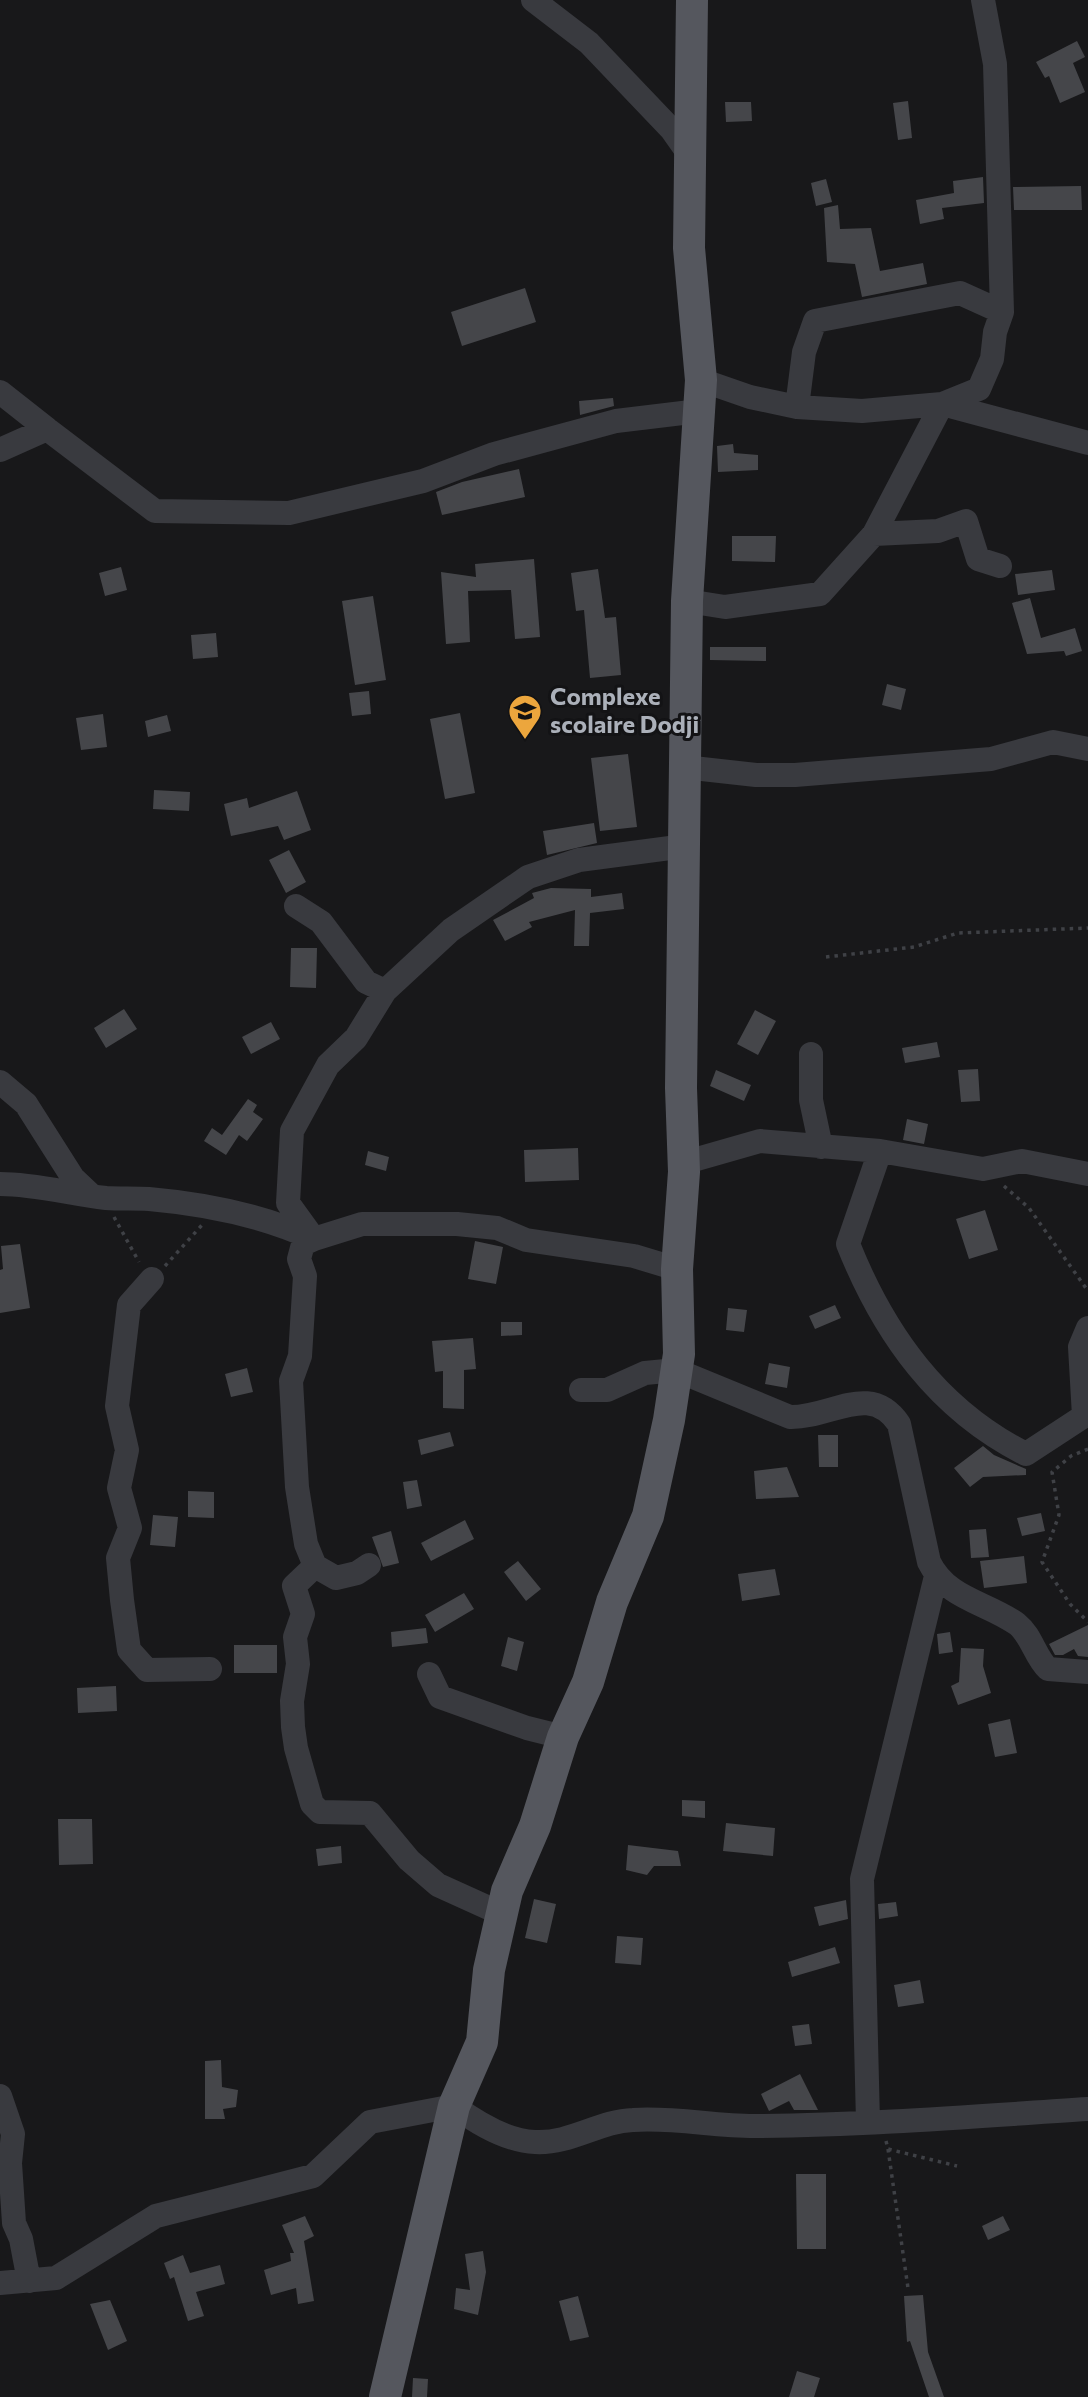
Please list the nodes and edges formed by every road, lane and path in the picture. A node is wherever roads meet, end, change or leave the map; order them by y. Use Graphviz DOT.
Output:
graph roads {
  1 [pos="533,0"];
  2 [pos="692,0"];
  3 [pos="983,0"];
  4 [pos="691,156"];
  5 [pos="1002,312"];
  6 [pos="0,392"];
  7 [pos="700,396"];
  8 [pos="942,404"];
  9 [pos="797,407"];
  10 [pos="47,429"];
  11 [pos="1088,443"];
  12 [pos="0,450"];
  13 [pos="874,534"];
  14 [pos="1000,566"];
  15 [pos="688,601"];
  16 [pos="1088,749"];
  17 [pos="684,767"];
  18 [pos="685,846"];
  19 [pos="296,906"];
  20 [pos="1088,928"];
  21 [pos="827,957"];
  22 [pos="385,991"];
  23 [pos="811,1054"];
  24 [pos="0,1082"];
  25 [pos="821,1147"];
  26 [pos="880,1151"];
  27 [pos="683,1163"];
  28 [pos="983,1169"];
  29 [pos="1088,1174"];
  30 [pos="0,1184"];
  31 [pos="99,1197"];
  32 [pos="216,1207"];
  33 [pos="314,1239"];
  34 [pos="677,1269"];
  35 [pos="152,1279"];
  36 [pos="1088,1291"];
  37 [pos="1088,1328"];
  38 [pos="676,1370"];
  39 [pos="581,1390"];
  40 [pos="1088,1449"];
  41 [pos="369,1565"];
  42 [pos="315,1566"];
  43 [pos="936,1576"];
  44 [pos="1088,1622"];
  45 [pos="210,1669"];
  46 [pos="1088,1672"];
  47 [pos="429,1674"];
  48 [pos="563,1737"];
  49 [pos="502,1914"];
  50 [pos="0,2096"];
  51 [pos="454,2106"];
  52 [pos="1088,2109"];
  53 [pos="874,2122"];
  54 [pos="888,2149"];
  55 [pos="957,2166"];
  56 [pos="29,2281"];
  57 [pos="0,2283"];
  58 [pos="908,2288"];
  59 [pos="385,2397"];
  1 -- 4 [label="street"];
  2 -- 4 [label="main road"];
  3 -- 5 [label="street"];
  4 -- 7 [label="main road"];
  5 -- 8 [label="street"];
  5 -- 9 [label="street"];
  6 -- 10 [label="street"];
  7 -- 9 [label="street"];
  7 -- 10 [label="street"];
  7 -- 15 [label="main road"];
  8 -- 9 [label="street"];
  8 -- 11 [label="street"];
  8 -- 13 [label="street"];
  10 -- 12 [label="street"];
  13 -- 14 [label="street"];
  13 -- 15 [label="street"];
  15 -- 17 [label="main road"];
  16 -- 17 [label="street"];
  17 -- 18 [label="main road"];
  18 -- 22 [label="street"];
  18 -- 27 [label="main road"];
  19 -- 22 [label="street"];
  20 -- 21 [label="path"];
  22 -- 33 [label="street"];
  23 -- 25 [label="street"];
  24 -- 31 [label="street"];
  25 -- 26 [label="street"];
  25 -- 27 [label="street"];
  26 -- 28 [label="street"];
  26 -- 37 [label="street"];
  27 -- 34 [label="main road"];
  28 -- 29 [label="street"];
  28 -- 36 [label="path"];
  30 -- 31 [label="street"];
  31 -- 32 [label="street"];
  31 -- 35 [label="path"];
  32 -- 33 [label="street"];
  32 -- 35 [label="path"];
  33 -- 34 [label="street"];
  33 -- 42 [label="street"];
  34 -- 38 [label="main road"];
  35 -- 45 [label="street"];
  38 -- 39 [label="street"];
  38 -- 43 [label="street"];
  38 -- 48 [label="main road"];
  40 -- 44 [label="path"];
  41 -- 42 [label="street"];
  42 -- 49 [label="street"];
  43 -- 46 [label="street"];
  43 -- 53 [label="street"];
  47 -- 48 [label="street"];
  48 -- 49 [label="main road"];
  49 -- 51 [label="main road"];
  50 -- 56 [label="street"];
  51 -- 53 [label="street"];
  51 -- 56 [label="street"];
  51 -- 59 [label="main road"];
  52 -- 53 [label="street"];
  53 -- 54 [label="path"];
  54 -- 55 [label="path"];
  54 -- 58 [label="path"];
  56 -- 57 [label="street"];
}
